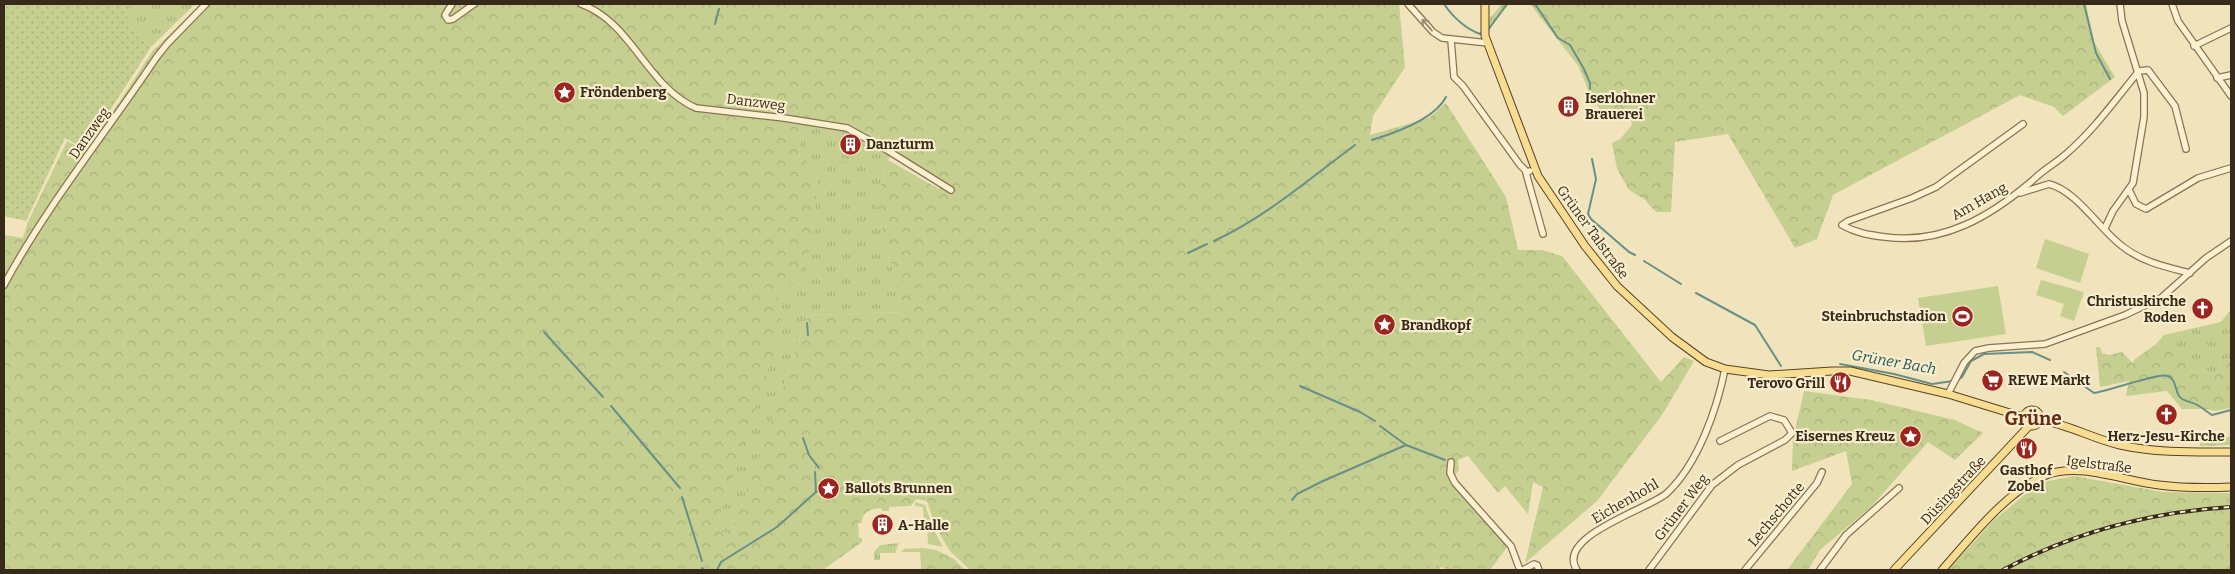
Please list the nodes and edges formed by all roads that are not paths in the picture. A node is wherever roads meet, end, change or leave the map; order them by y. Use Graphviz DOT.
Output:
graph roads {
  1 [pos="206,4"];
  2 [pos="452,4"];
  3 [pos="474,4"];
  4 [pos="582,4"];
  5 [pos="1408,4"];
  6 [pos="1485,4"];
  7 [pos="2120,4"];
  8 [pos="2172,4"];
  9 [pos="2231,28"];
  10 [pos="1486,36"];
  11 [pos="1451,40"];
  12 [pos="2194,46"];
  13 [pos="2139,71"];
  14 [pos="2231,75"];
  15 [pos="2217,78"];
  16 [pos="2231,96"];
  17 [pos="2023,124"];
  18 [pos="2186,149"];
  19 [pos="2231,168"];
  20 [pos="1531,170"];
  21 [pos="951,190"];
  22 [pos="2129,190"];
  23 [pos="2018,194"];
  24 [pos="2105,228"];
  25 [pos="1543,234"];
  26 [pos="2231,241"];
  27 [pos="2190,273"];
  28 [pos="4,285"];
  29 [pos="1725,369"];
  30 [pos="1948,394"];
  31 [pos="2023,417"];
  32 [pos="2040,420"];
  33 [pos="2029,426"];
  34 [pos="1720,441"];
  35 [pos="2231,452"];
  36 [pos="1452,462"];
  37 [pos="1822,472"];
  38 [pos="2231,487"];
  39 [pos="1899,488"];
  40 [pos="1522,570"];
  41 [pos="1539,570"];
  42 [pos="1577,570"];
  43 [pos="1649,570"];
  44 [pos="1745,570"];
  45 [pos="1820,570"];
  46 [pos="1894,570"];
  47 [pos="1942,570"];
  1 -- 28 [label="street, Danzweg"];
  2 -- 3 [label="street"];
  4 -- 21 [label="street, Danzweg"];
  11 -- 5 [label="street, one-way"];
  6 -- 10 [label="main road, Grüner Talstraße"];
  7 -- 13 [label="street"];
  8 -- 12 [label="street"];
  9 -- 12 [label="street"];
  10 -- 11 [label="street"];
  10 -- 20 [label="main road, Grüner Talstraße"];
  11 -- 20 [label="street"];
  12 -- 15 [label="street"];
  13 -- 18 [label="street"];
  13 -- 22 [label="street"];
  13 -- 23 [label="street, Am Hang"];
  14 -- 15 [label="street"];
  15 -- 16 [label="street"];
  17 -- 23 [label="street, Am Hang"];
  19 -- 22 [label="street"];
  20 -- 25 [label="street"];
  20 -- 29 [label="main road, Grüner Talstraße"];
  22 -- 24 [label="street"];
  23 -- 24 [label="street"];
  24 -- 27 [label="street"];
  26 -- 27 [label="street"];
  27 -- 30 [label="street"];
  29 -- 30 [label="main road, Grüner Talstraße"];
  29 -- 42 [label="street, Eichenhohl"];
  30 -- 31 [label="main road, Grüner Talstraße"];
  31 -- 32 [label="main road"];
  31 -- 33 [label="main road"];
  32 -- 33 [label="main road"];
  32 -- 35 [label="main road"];
  33 -- 46 [label="main road, Düsingstraße"];
  34 -- 43 [label="street, Grüner Weg"];
  36 -- 40 [label="street"];
  37 -- 44 [label="street, Lechschotte"];
  38 -- 47 [label="main road, Igelstraße"];
  39 -- 45 [label="street"];
  40 -- 41 [label="street"];
}
